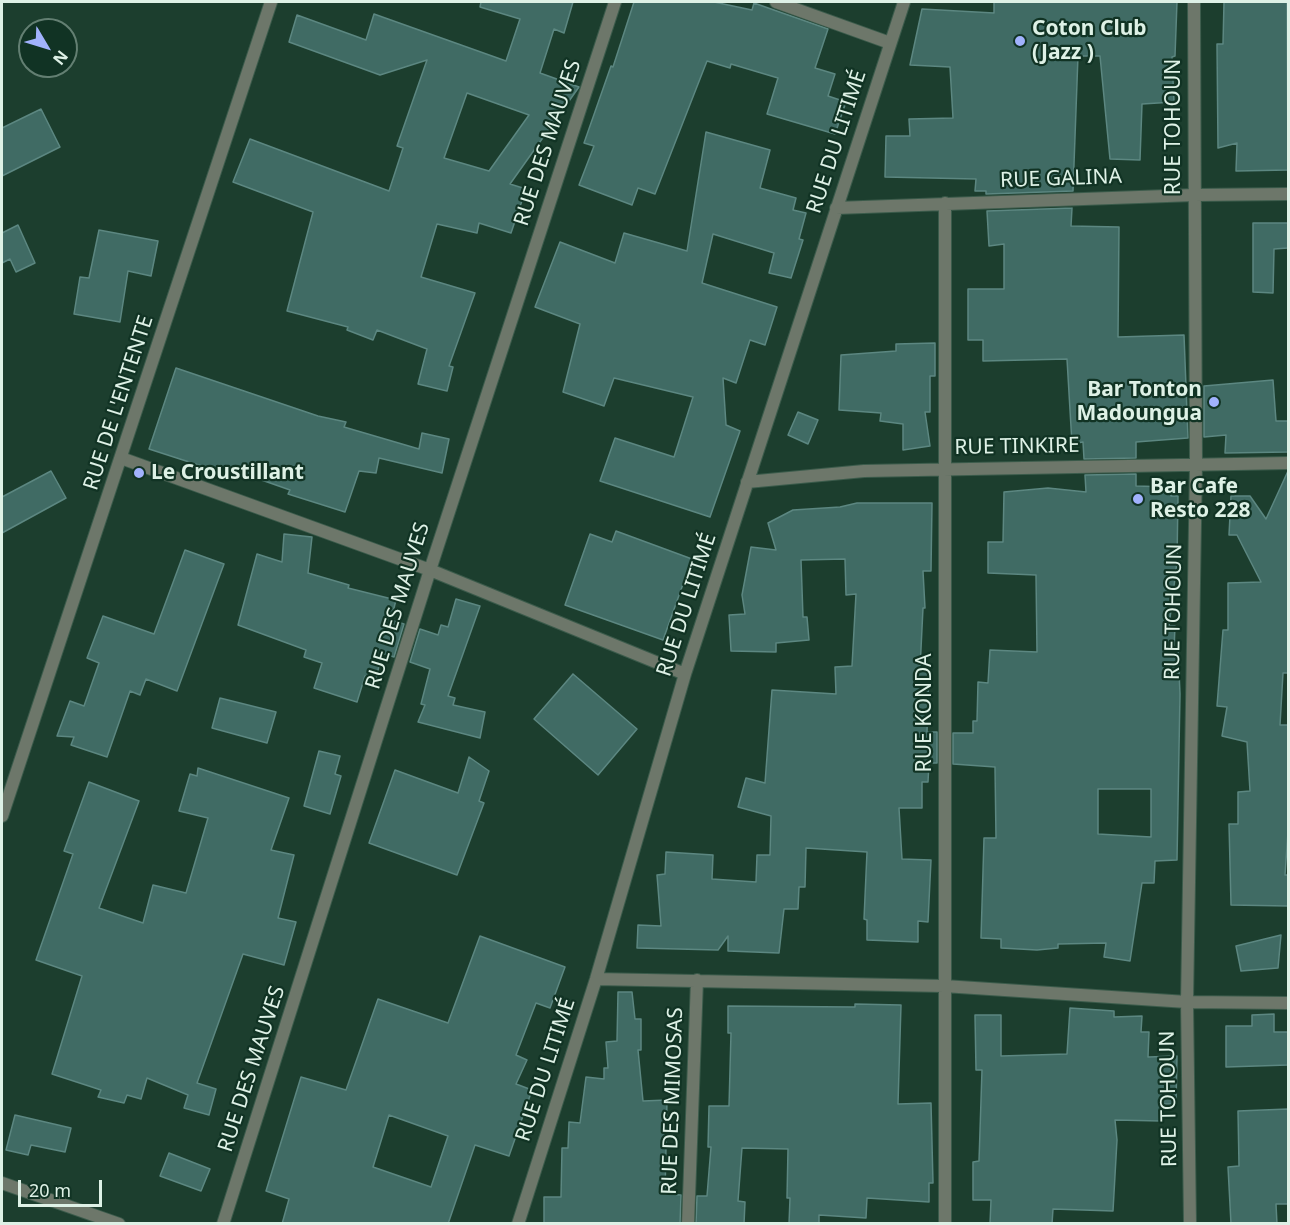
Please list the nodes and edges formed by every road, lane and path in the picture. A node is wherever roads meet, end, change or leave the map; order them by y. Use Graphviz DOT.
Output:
graph roads {
  1 [pos="272,2"];
  2 [pos="615,2"];
  3 [pos="776,2"];
  4 [pos="904,2"];
  5 [pos="1194,2"];
  6 [pos="890,43"];
  7 [pos="1288,194"];
  8 [pos="1194,195"];
  9 [pos="945,203"];
  10 [pos="836,208"];
  11 [pos="121,458"];
  12 [pos="1288,463"];
  13 [pos="1196,464"];
  14 [pos="944,468"];
  15 [pos="747,482"];
  16 [pos="430,570"];
  17 [pos="685,674"];
  18 [pos="2,816"];
  19 [pos="596,979"];
  20 [pos="697,980"];
  21 [pos="944,986"];
  22 [pos="1186,1002"];
  23 [pos="1288,1003"];
  24 [pos="2,1183"];
  25 [pos="119,1224"];
  26 [pos="223,1224"];
  27 [pos="518,1224"];
  28 [pos="688,1224"];
  29 [pos="945,1224"];
  30 [pos="1190,1224"];
  1 -- 11 [label="street, RUE DE L'ENTENTE"];
  2 -- 16 [label="street, RUE DES MAUVES"];
  3 -- 6 [label="street"];
  4 -- 6 [label="street, RUE DU LITIMÉ"];
  5 -- 8 [label="street, RUE TOHOUN"];
  6 -- 10 [label="street, RUE DU LITIMÉ"];
  7 -- 8 [label="street, RUE GALINA"];
  8 -- 9 [label="street, RUE GALINA"];
  8 -- 13 [label="street, RUE TOHOUN"];
  9 -- 10 [label="street, RUE GALINA"];
  9 -- 14 [label="street, RUE KONDA"];
  10 -- 15 [label="street, RUE DU LITIMÉ"];
  11 -- 16 [label="street"];
  11 -- 18 [label="street, RUE DE L'ENTENTE"];
  12 -- 13 [label="street, RUE TINKIRE"];
  13 -- 14 [label="street, RUE TINKIRE"];
  13 -- 22 [label="street, RUE TOHOUN"];
  14 -- 15 [label="street, RUE TINKIRE"];
  14 -- 21 [label="street, RUE KONDA"];
  15 -- 17 [label="street, RUE DU LITIMÉ"];
  16 -- 17 [label="street"];
  16 -- 26 [label="street, RUE DES MAUVES"];
  17 -- 19 [label="street, RUE DU LITIMÉ"];
  19 -- 20 [label="street"];
  19 -- 27 [label="street, RUE DU LITIMÉ"];
  20 -- 21 [label="street"];
  20 -- 28 [label="street, RUE DES MIMOSAS"];
  21 -- 22 [label="street"];
  21 -- 29 [label="street, RUE KONDA"];
  22 -- 23 [label="street"];
  22 -- 30 [label="street, RUE TOHOUN"];
  24 -- 25 [label="street"];
}
